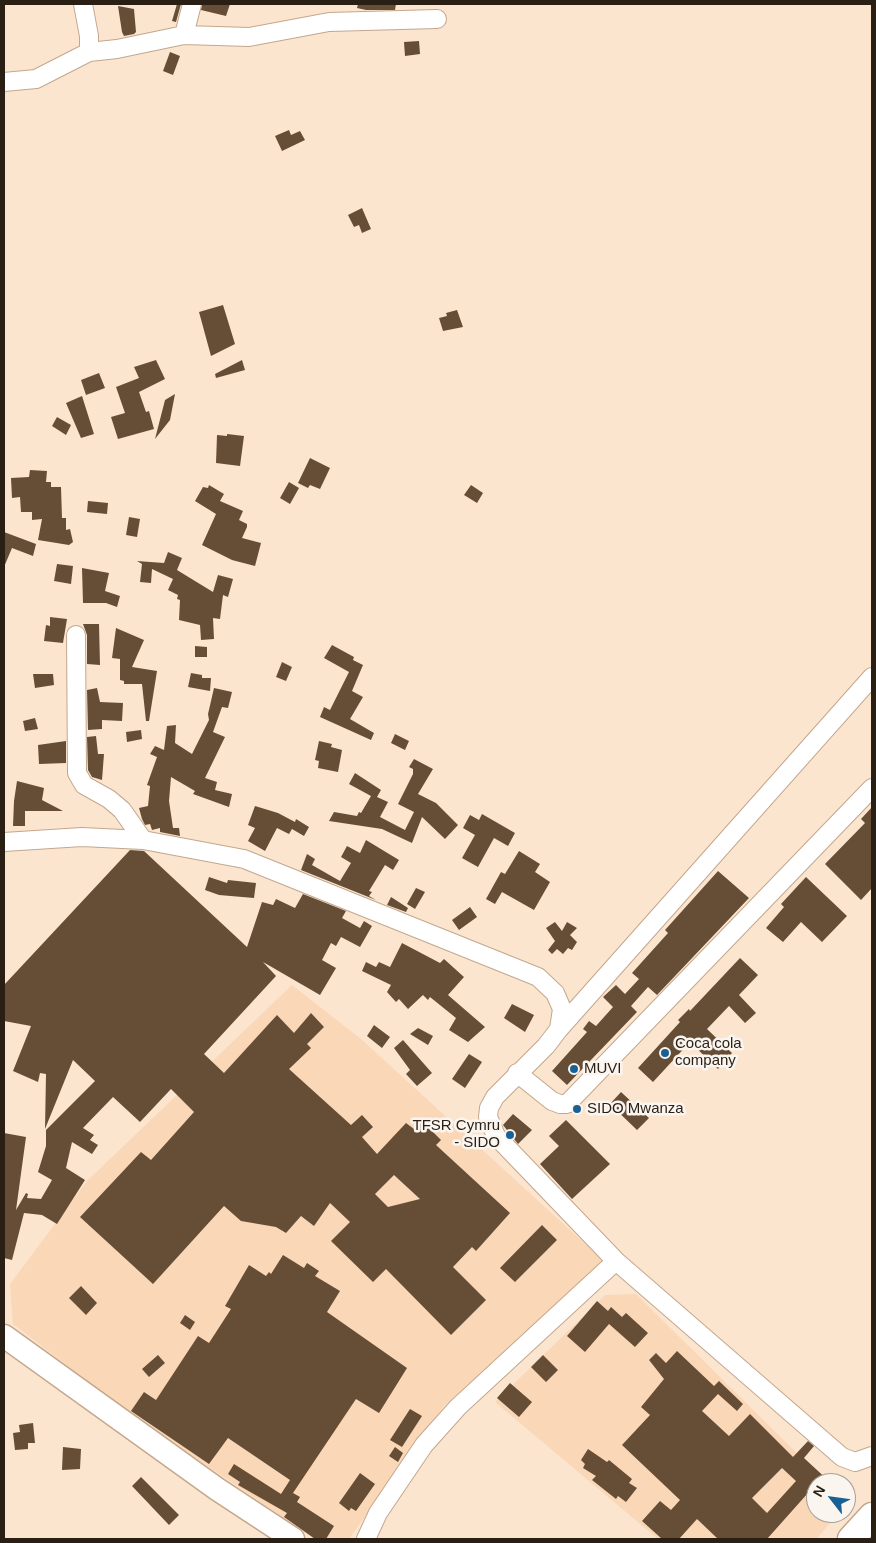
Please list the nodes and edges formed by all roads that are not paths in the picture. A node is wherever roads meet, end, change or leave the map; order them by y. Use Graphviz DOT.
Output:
graph roads {
  1 [pos="83,4"];
  2 [pos="192,4"];
  3 [pos="437,19"];
  4 [pos="184,35"];
  5 [pos="89,52"];
  6 [pos="4,82"];
  7 [pos="76,635"];
  8 [pos="872,677"];
  9 [pos="872,788"];
  10 [pos="143,840"];
  11 [pos="4,842"];
  12 [pos="559,1029"];
  13 [pos="518,1073"];
  14 [pos="616,1261"];
  15 [pos="4,1336"];
  16 [pos="872,1456"];
  17 [pos="872,1516"];
  18 [pos="293,1539"];
  19 [pos="366,1539"];
  20 [pos="850,1539"];
  1 -- 5 [label="street"];
  2 -- 4 [label="street"];
  3 -- 4 [label="street"];
  4 -- 5 [label="street"];
  5 -- 6 [label="street"];
  7 -- 10 [label="street"];
  8 -- 12 [label="street"];
  9 -- 13 [label="street"];
  10 -- 11 [label="street"];
  10 -- 12 [label="street"];
  12 -- 13 [label="street"];
  13 -- 14 [label="street"];
  14 -- 16 [label="street"];
  14 -- 19 [label="street"];
  15 -- 18 [label="main road"];
  17 -- 20 [label="highway"];
}
